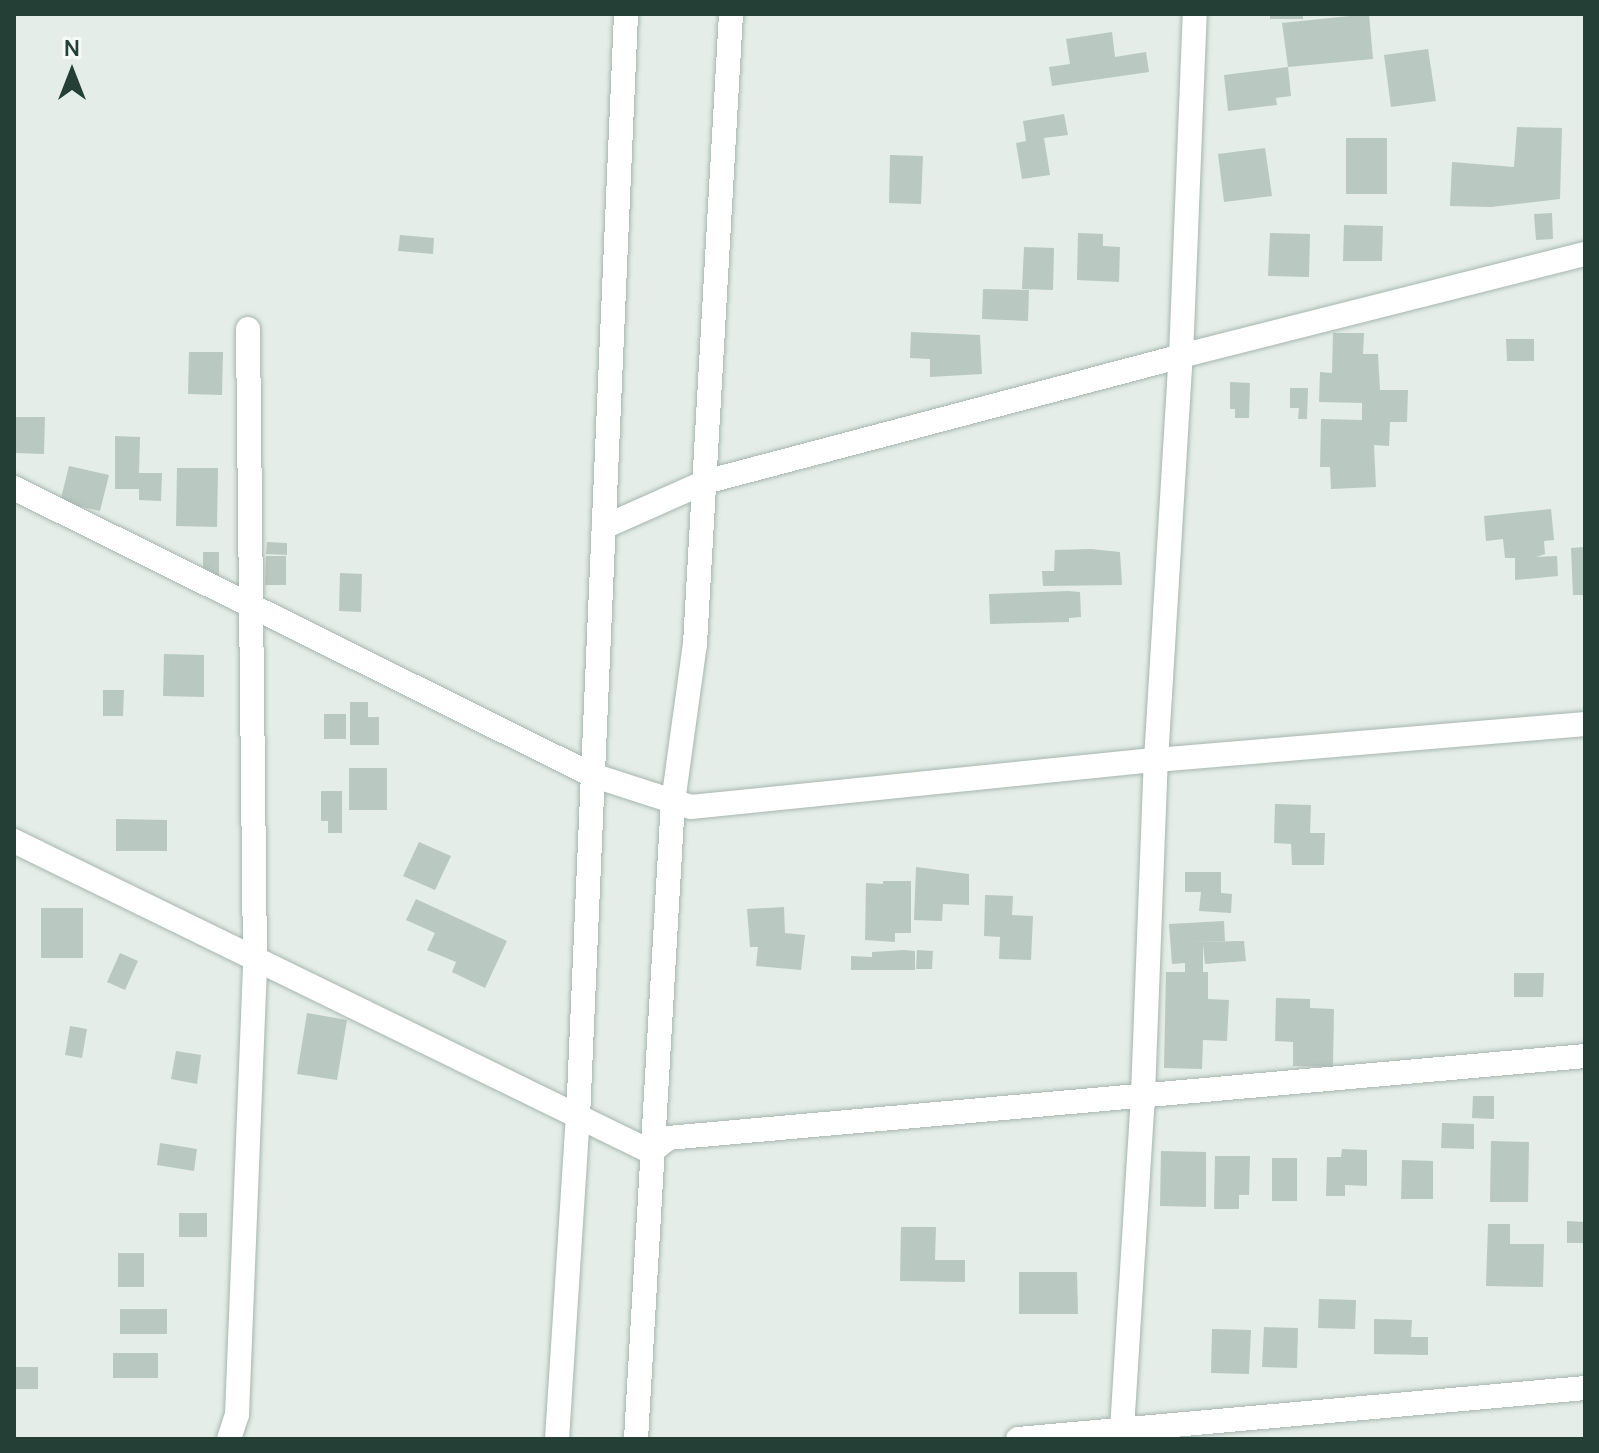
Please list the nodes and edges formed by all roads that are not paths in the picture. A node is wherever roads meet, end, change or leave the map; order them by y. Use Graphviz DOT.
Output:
graph roads {
  1 [pos="626,14"];
  2 [pos="731,14"];
  3 [pos="1195,14"];
  4 [pos="1585,254"];
  5 [pos="248,329"];
  6 [pos="1181,356"];
  7 [pos="705,482"];
  8 [pos="14,488"];
  9 [pos="604,527"];
  10 [pos="251,606"];
  11 [pos="1585,724"];
  12 [pos="1156,760"];
  13 [pos="592,775"];
  14 [pos="673,802"];
  15 [pos="14,841"];
  16 [pos="255,959"];
  17 [pos="1585,1056"];
  18 [pos="1143,1094"];
  19 [pos="578,1118"];
  20 [pos="651,1152"];
  21 [pos="1585,1388"];
  22 [pos="1122,1429"];
  23 [pos="229,1439"];
  24 [pos="557,1439"];
  25 [pos="636,1439"];
  26 [pos="1018,1439"];
  1 -- 9 [label="street"];
  2 -- 7 [label="street"];
  3 -- 6 [label="street"];
  4 -- 6 [label="street"];
  5 -- 10 [label="street"];
  6 -- 7 [label="street"];
  6 -- 12 [label="street"];
  7 -- 9 [label="street"];
  7 -- 14 [label="street"];
  8 -- 10 [label="street"];
  9 -- 13 [label="street"];
  10 -- 13 [label="street"];
  10 -- 16 [label="street"];
  11 -- 12 [label="street"];
  12 -- 14 [label="street"];
  12 -- 18 [label="street"];
  13 -- 14 [label="street"];
  13 -- 19 [label="street"];
  14 -- 20 [label="street"];
  15 -- 16 [label="street"];
  16 -- 19 [label="street"];
  16 -- 23 [label="street"];
  17 -- 18 [label="street"];
  18 -- 20 [label="street"];
  18 -- 22 [label="street"];
  19 -- 20 [label="street"];
  19 -- 24 [label="street"];
  20 -- 25 [label="street"];
  21 -- 22 [label="street"];
  22 -- 26 [label="street"];
}
